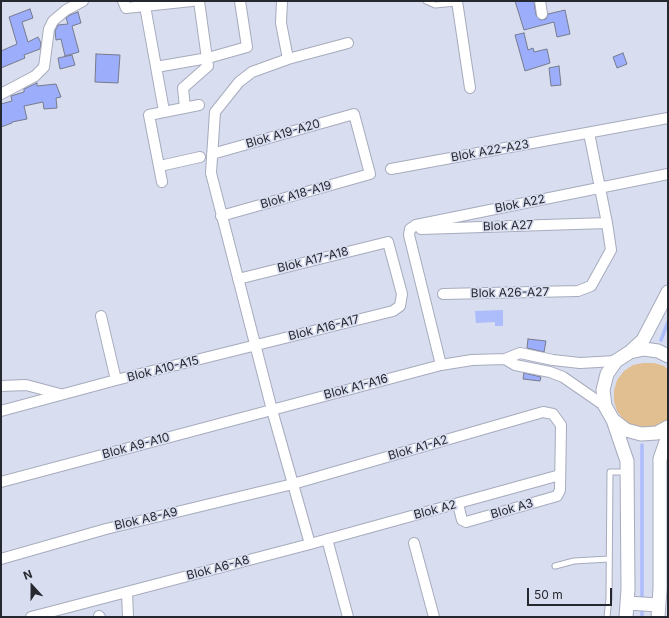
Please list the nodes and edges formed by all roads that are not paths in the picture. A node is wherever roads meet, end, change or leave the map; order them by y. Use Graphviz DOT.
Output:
graph roads {
  1 [pos="83,1"];
  2 [pos="123,1"];
  3 [pos="192,1"];
  4 [pos="198,1"];
  5 [pos="240,1"];
  6 [pos="282,1"];
  7 [pos="426,1"];
  8 [pos="540,1"];
  9 [pos="457,2"];
  10 [pos="145,6"];
  11 [pos="542,14"];
  12 [pos="348,44"];
  13 [pos="208,58"];
  14 [pos="288,59"];
  15 [pos="156,67"];
  16 [pos="470,88"];
  17 [pos="1,94"];
  18 [pos="199,105"];
  19 [pos="186,108"];
  20 [pos="164,111"];
  21 [pos="668,118"];
  22 [pos="589,133"];
  23 [pos="212,154"];
  24 [pos="200,157"];
  25 [pos="160,166"];
  26 [pos="391,169"];
  27 [pos="370,174"];
  28 [pos="668,174"];
  29 [pos="162,182"];
  30 [pos="600,188"];
  31 [pos="221,216"];
  32 [pos="607,223"];
  33 [pos="413,227"];
  34 [pos="238,279"];
  35 [pos="668,292"];
  36 [pos="443,294"];
  37 [pos="393,311"];
  38 [pos="101,316"];
  39 [pos="256,346"];
  40 [pos="630,352"];
  41 [pos="668,356"];
  42 [pos="505,359"];
  43 [pos="553,360"];
  44 [pos="616,361"];
  45 [pos="440,365"];
  46 [pos="550,372"];
  47 [pos="116,380"];
  48 [pos="1,386"];
  49 [pos="66,394"];
  50 [pos="605,406"];
  51 [pos="272,410"];
  52 [pos="1,411"];
  53 [pos="613,420"];
  54 [pos="668,428"];
  55 [pos="668,436"];
  56 [pos="627,472"];
  57 [pos="560,475"];
  58 [pos="664,477"];
  59 [pos="1,482"];
  60 [pos="293,484"];
  61 [pos="458,504"];
  62 [pos="327,539"];
  63 [pos="414,543"];
  64 [pos="310,544"];
  65 [pos="1,559"];
  66 [pos="609,559"];
  67 [pos="555,566"];
  68 [pos="127,592"];
  69 [pos="627,603"];
  70 [pos="659,611"];
  71 [pos="32,617"];
  72 [pos="128,617"];
  73 [pos="348,617"];
  74 [pos="434,617"];
  75 [pos="608,617"];
  76 [pos="626,617"];
  1 -- 17 [label="street"];
  2 -- 10 [label="street"];
  3 -- 10 [label="street"];
  4 -- 13 [label="street"];
  5 -- 13 [label="street"];
  6 -- 14 [label="street"];
  7 -- 9 [label="lane"];
  8 -- 11 [label="street"];
  9 -- 16 [label="street"];
  10 -- 15 [label="street"];
  12 -- 14 [label="street"];
  13 -- 15 [label="street"];
  13 -- 19 [label="street"];
  14 -- 23 [label="street"];
  15 -- 20 [label="street"];
  18 -- 19 [label="street"];
  19 -- 20 [label="street"];
  20 -- 25 [label="street"];
  21 -- 22 [label="street, Blok A22-A23"];
  22 -- 26 [label="street, Blok A22-A23"];
  22 -- 30 [label="street"];
  23 -- 27 [label="street, Blok A19-A20"];
  23 -- 31 [label="street"];
  24 -- 25 [label="street"];
  25 -- 29 [label="street"];
  27 -- 31 [label="street, Blok A18-A19"];
  28 -- 30 [label="street, Blok A22"];
  30 -- 32 [label="street"];
  30 -- 33 [label="street, Blok A22"];
  31 -- 34 [label="street"];
  32 -- 33 [label="street, Blok A27"];
  32 -- 36 [label="street, Blok A26-A27"];
  33 -- 45 [label="street"];
  34 -- 37 [label="street, Blok A17-A18"];
  34 -- 39 [label="street"];
  35 -- 40 [label="street"];
  37 -- 39 [label="street, Blok A16-A17"];
  38 -- 47 [label="street"];
  39 -- 47 [label="street, Blok A10-A15"];
  39 -- 51 [label="street"];
  40 -- 41 [label="street"];
  40 -- 44 [label="street"];
  42 -- 43 [label="street"];
  42 -- 45 [label="street, Blok A1-A16"];
  42 -- 46 [label="street"];
  43 -- 44 [label="street"];
  43 -- 46 [label="street"];
  44 -- 50 [label="street"];
  45 -- 51 [label="street, Blok A1-A16"];
  46 -- 50 [label="street"];
  47 -- 49 [label="street, Blok A10-A15"];
  48 -- 49 [label="street"];
  49 -- 52 [label="street, Blok A10-A15"];
  50 -- 53 [label="street"];
  51 -- 59 [label="street, Blok A9-A10"];
  51 -- 60 [label="street"];
  53 -- 54 [label="street"];
  53 -- 56 [label="street"];
  55 -- 58 [label="street"];
  56 -- 66 [label="lane"];
  56 -- 69 [label="street"];
  57 -- 60 [label="street, Blok A1-A2"];
  57 -- 61 [label="street, Blok A2"];
  57 -- 61 [label="street, Blok A3"];
  58 -- 70 [label="street"];
  60 -- 64 [label="street"];
  60 -- 65 [label="street, Blok A8-A9"];
  61 -- 62 [label="street, Blok A2"];
  62 -- 64 [label="street, Blok A2"];
  62 -- 73 [label="street"];
  63 -- 74 [label="street"];
  64 -- 68 [label="street, Blok A6-A8"];
  66 -- 67 [label="lane"];
  66 -- 75 [label="lane"];
  68 -- 71 [label="street, Blok A6-A8"];
  68 -- 72 [label="street"];
  69 -- 70 [label="street"];
  69 -- 76 [label="street"];
}
